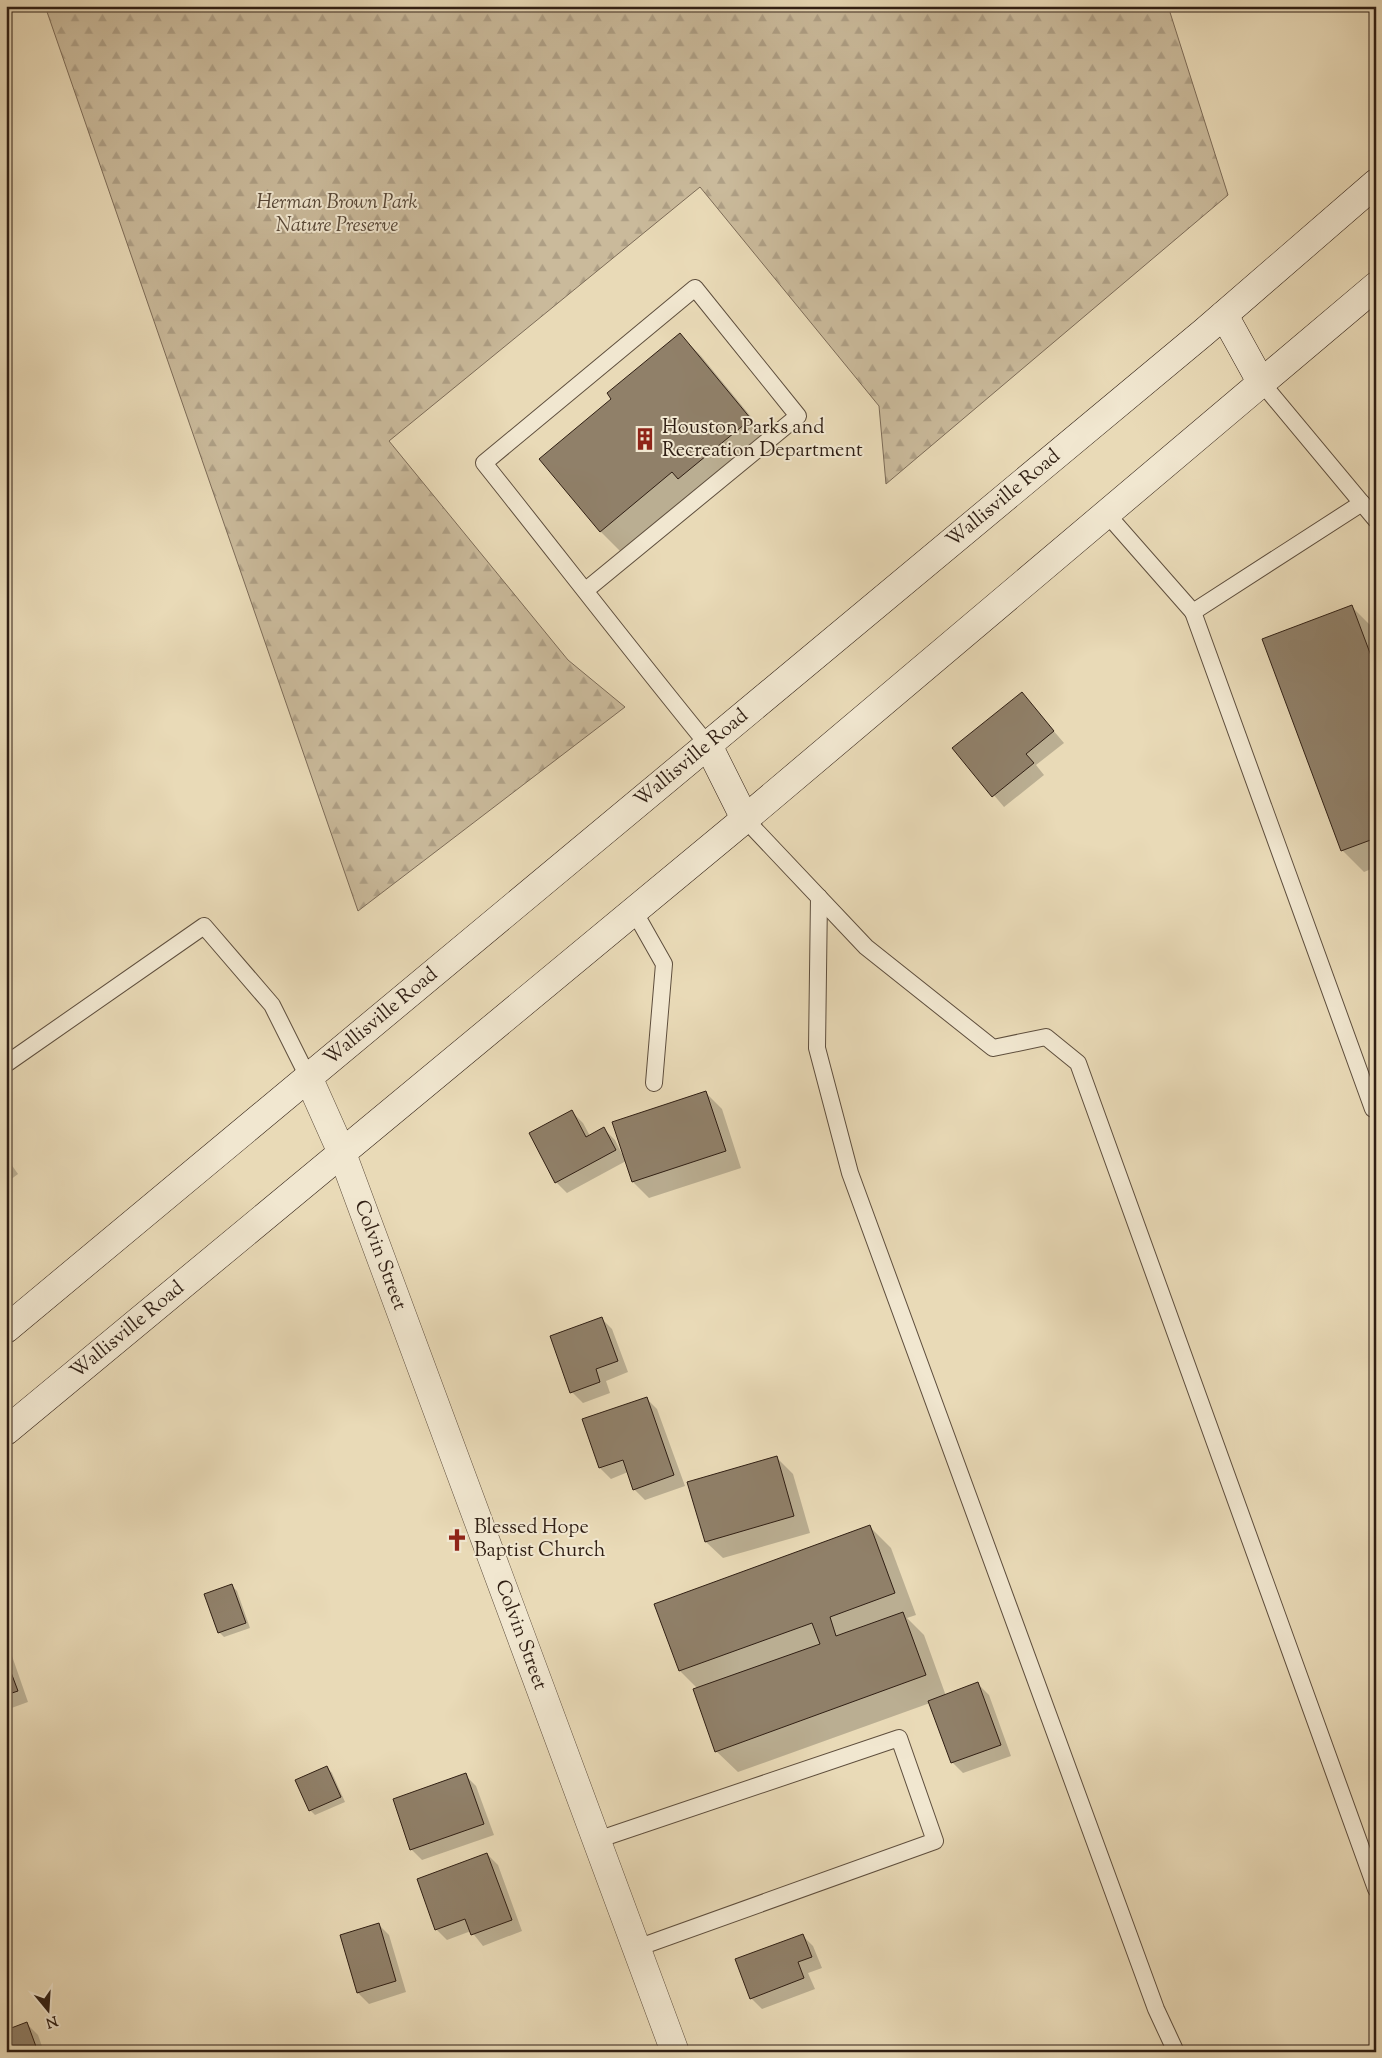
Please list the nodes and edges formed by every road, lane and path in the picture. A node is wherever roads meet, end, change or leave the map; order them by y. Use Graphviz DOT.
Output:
graph roads {
  1 [pos="1376,183"];
  2 [pos="1376,286"];
  3 [pos="1224,315"];
  4 [pos="1260,382"];
  5 [pos="1362,503"];
  6 [pos="1106,513"];
  7 [pos="1376,520"];
  8 [pos="586,590"];
  9 [pos="1192,612"];
  10 [pos="708,744"];
  11 [pos="745,819"];
  12 [pos="819,897"];
  13 [pos="634,911"];
  14 [pos="6,1064"];
  15 [pos="309,1079"];
  16 [pos="654,1082"];
  17 [pos="1376,1108"];
  18 [pos="342,1153"];
  19 [pos="6,1329"];
  20 [pos="6,1431"];
  21 [pos="597,1840"];
  22 [pos="1376,1889"];
  23 [pos="636,1948"];
  24 [pos="675,2052"];
  25 [pos="1176,2052"];
  1 -- 3 [label="main road, Wallisville Road"];
  2 -- 4 [label="main road, Wallisville Road"];
  3 -- 4 [label="main road"];
  3 -- 10 [label="main road, Wallisville Road"];
  4 -- 5 [label="lane"];
  4 -- 6 [label="main road, Wallisville Road"];
  5 -- 7 [label="lane"];
  5 -- 9 [label="lane"];
  6 -- 9 [label="lane"];
  6 -- 11 [label="main road, Wallisville Road"];
  8 -- 8 [label="lane"];
  8 -- 10 [label="lane"];
  9 -- 17 [label="lane"];
  10 -- 11 [label="main road"];
  10 -- 15 [label="main road, Wallisville Road"];
  11 -- 12 [label="lane"];
  11 -- 13 [label="main road, Wallisville Road"];
  12 -- 22 [label="lane"];
  12 -- 25 [label="lane"];
  13 -- 16 [label="lane"];
  13 -- 18 [label="main road, Wallisville Road"];
  14 -- 15 [label="lane"];
  15 -- 18 [label="main road, Colvin Street"];
  15 -- 19 [label="main road, Wallisville Road"];
  18 -- 20 [label="main road, Wallisville Road"];
  18 -- 21 [label="main road, Colvin Street"];
  21 -- 23 [label="main road, Colvin Street"];
  21 -- 23 [label="lane"];
  23 -- 24 [label="main road, Colvin Street"];
}
